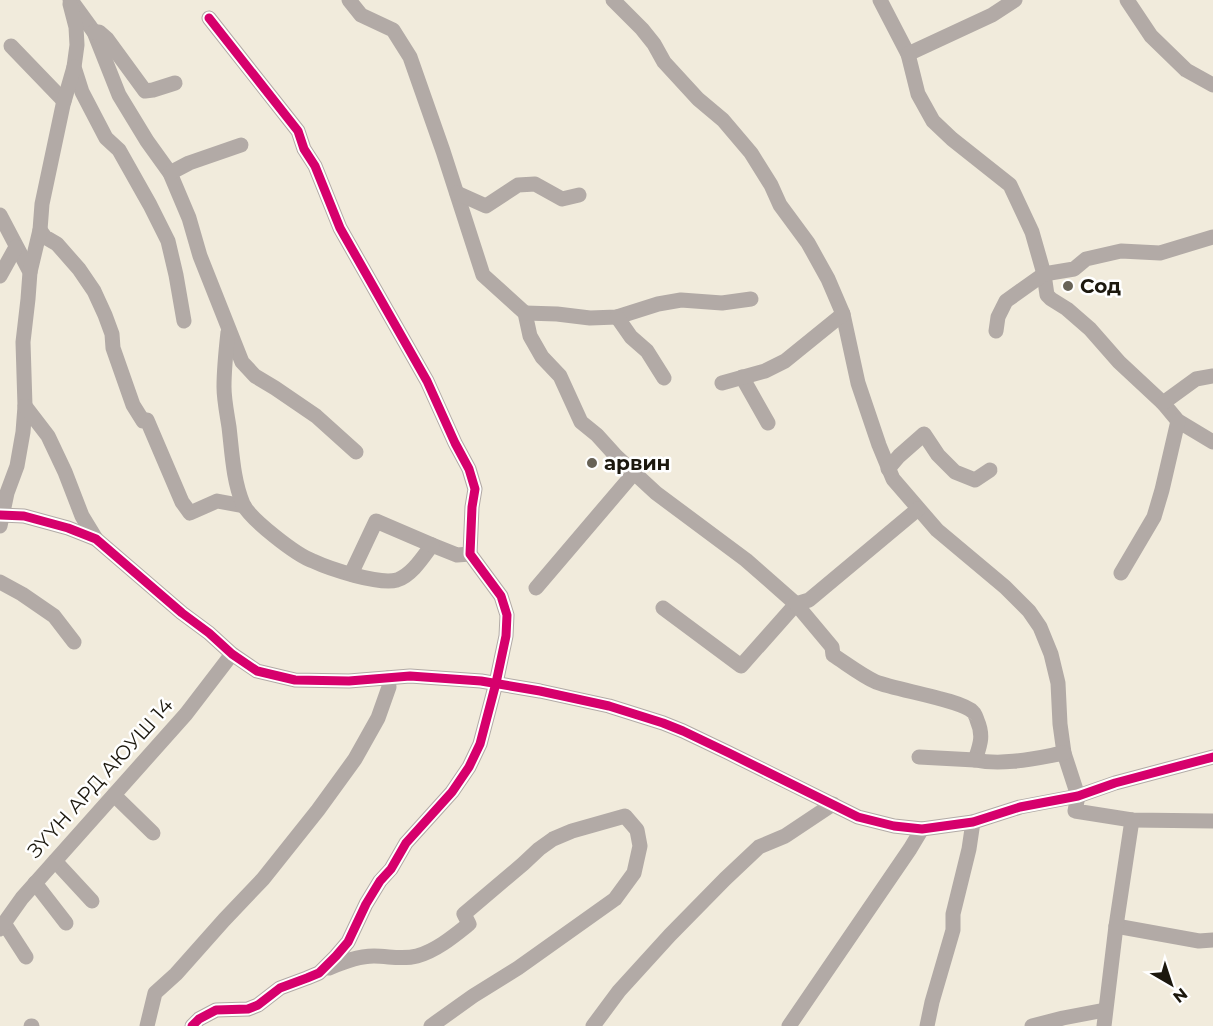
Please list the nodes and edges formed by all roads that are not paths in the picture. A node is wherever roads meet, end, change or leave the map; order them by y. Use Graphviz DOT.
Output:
graph roads {
  1 [pos="70,0"];
  2 [pos="349,0"];
  3 [pos="612,0"];
  4 [pos="879,0"];
  5 [pos="1015,0"];
  6 [pos="1126,0"];
  7 [pos="209,18"];
  8 [pos="94,32"];
  9 [pos="11,46"];
  10 [pos="908,54"];
  11 [pos="74,67"];
  12 [pos="175,83"];
  13 [pos="1213,85"];
  14 [pos="64,101"];
  15 [pos="241,145"];
  16 [pos="170,173"];
  17 [pos="457,193"];
  18 [pos="579,195"];
  19 [pos="0,215"];
  20 [pos="40,230"];
  21 [pos="1213,237"];
  22 [pos="16,247"];
  23 [pos="30,272"];
  24 [pos="1044,274"];
  25 [pos="0,276"];
  26 [pos="752,298"];
  27 [pos="525,313"];
  28 [pos="843,314"];
  29 [pos="617,316"];
  30 [pos="184,321"];
  31 [pos="228,329"];
  32 [pos="996,331"];
  33 [pos="1213,376"];
  34 [pos="742,377"];
  35 [pos="664,378"];
  36 [pos="722,383"];
  37 [pos="1163,403"];
  38 [pos="25,406"];
  39 [pos="1178,421"];
  40 [pos="768,423"];
  41 [pos="1213,442"];
  42 [pos="356,452"];
  43 [pos="888,469"];
  44 [pos="990,470"];
  45 [pos="634,473"];
  46 [pos="244,506"];
  47 [pos="918,509"];
  48 [pos="1,519"];
  49 [pos="96,539"];
  50 [pos="432,545"];
  51 [pos="470,554"];
  52 [pos="1121,573"];
  53 [pos="351,574"];
  54 [pos="0,582"];
  55 [pos="536,588"];
  56 [pos="796,604"];
  57 [pos="663,608"];
  58 [pos="74,642"];
  59 [pos="232,654"];
  60 [pos="388,678"];
  61 [pos="496,683"];
  62 [pos="1064,753"];
  63 [pos="919,757"];
  64 [pos="1213,757"];
  65 [pos="975,760"];
  66 [pos="114,795"];
  67 [pos="1078,796"];
  68 [pos="833,804"];
  69 [pos="1132,820"];
  70 [pos="1213,821"];
  71 [pos="973,822"];
  72 [pos="922,829"];
  73 [pos="153,833"];
  74 [pos="55,861"];
  75 [pos="35,883"];
  76 [pos="92,900"];
  77 [pos="66,923"];
  78 [pos="2,926"];
  79 [pos="1116,926"];
  80 [pos="1213,940"];
  81 [pos="26,957"];
  82 [pos="319,973"];
  83 [pos="1105,1010"];
  84 [pos="147,1026"];
  85 [pos="192,1026"];
  86 [pos="431,1026"];
  87 [pos="593,1026"];
  88 [pos="789,1026"];
  89 [pos="927,1026"];
  90 [pos="1032,1026"];
  91 [pos="1104,1026"];
  1 -- 8 [label="street"];
  1 -- 11 [label="street"];
  2 -- 17 [label="street"];
  3 -- 28 [label="street"];
  4 -- 10 [label="street"];
  5 -- 10 [label="street"];
  6 -- 13 [label="street"];
  7 -- 51 [label="street"];
  8 -- 12 [label="street"];
  8 -- 16 [label="street"];
  9 -- 14 [label="street"];
  10 -- 24 [label="street"];
  11 -- 14 [label="street"];
  11 -- 30 [label="street"];
  14 -- 20 [label="street"];
  15 -- 16 [label="street"];
  16 -- 31 [label="street"];
  17 -- 18 [label="street"];
  17 -- 27 [label="street"];
  19 -- 22 [label="street"];
  20 -- 23 [label="street"];
  20 -- 46 [label="street"];
  21 -- 24 [label="street"];
  22 -- 23 [label="street"];
  22 -- 25 [label="street"];
  23 -- 38 [label="street"];
  24 -- 32 [label="street"];
  24 -- 37 [label="street"];
  26 -- 29 [label="street"];
  27 -- 29 [label="street"];
  27 -- 45 [label="street"];
  28 -- 34 [label="street"];
  28 -- 43 [label="street"];
  29 -- 35 [label="street"];
  31 -- 42 [label="street"];
  31 -- 46 [label="street"];
  33 -- 37 [label="street"];
  34 -- 36 [label="street"];
  34 -- 40 [label="street"];
  37 -- 39 [label="street"];
  38 -- 48 [label="street"];
  38 -- 49 [label="street"];
  39 -- 41 [label="street"];
  39 -- 52 [label="street"];
  43 -- 44 [label="street"];
  43 -- 47 [label="street"];
  45 -- 55 [label="street"];
  45 -- 56 [label="street"];
  46 -- 53 [label="street"];
  47 -- 56 [label="street"];
  47 -- 62 [label="street"];
  48 -- 49 [label="street"];
  49 -- 59 [label="street"];
  50 -- 51 [label="street"];
  50 -- 53 [label="street"];
  50 -- 53 [label="street"];
  51 -- 61 [label="street"];
  54 -- 58 [label="street"];
  56 -- 57 [label="street"];
  56 -- 65 [label="street"];
  59 -- 60 [label="street"];
  59 -- 66 [label="street, ЗҮҮН АРД АЮУШ 14"];
  60 -- 61 [label="street"];
  60 -- 84 [label="street"];
  61 -- 68 [label="street"];
  61 -- 82 [label="street"];
  62 -- 65 [label="street"];
  62 -- 67 [label="street"];
  63 -- 65 [label="street"];
  64 -- 67 [label="street"];
  66 -- 73 [label="street"];
  66 -- 74 [label="street, ЗҮҮН АРД АЮУШ 14"];
  67 -- 69 [label="street"];
  67 -- 71 [label="street"];
  68 -- 72 [label="street"];
  68 -- 87 [label="street"];
  69 -- 70 [label="street"];
  69 -- 79 [label="street"];
  71 -- 72 [label="street"];
  71 -- 89 [label="street"];
  72 -- 88 [label="street"];
  74 -- 75 [label="street, ЗҮҮН АРД АЮУШ 14"];
  74 -- 76 [label="street"];
  75 -- 77 [label="street"];
  75 -- 78 [label="street, ЗҮҮН АРД АЮУШ 14"];
  78 -- 81 [label="street"];
  79 -- 80 [label="street"];
  79 -- 83 [label="street"];
  82 -- 85 [label="street"];
  82 -- 86 [label="street"];
  83 -- 90 [label="street"];
  83 -- 91 [label="street"];
}
